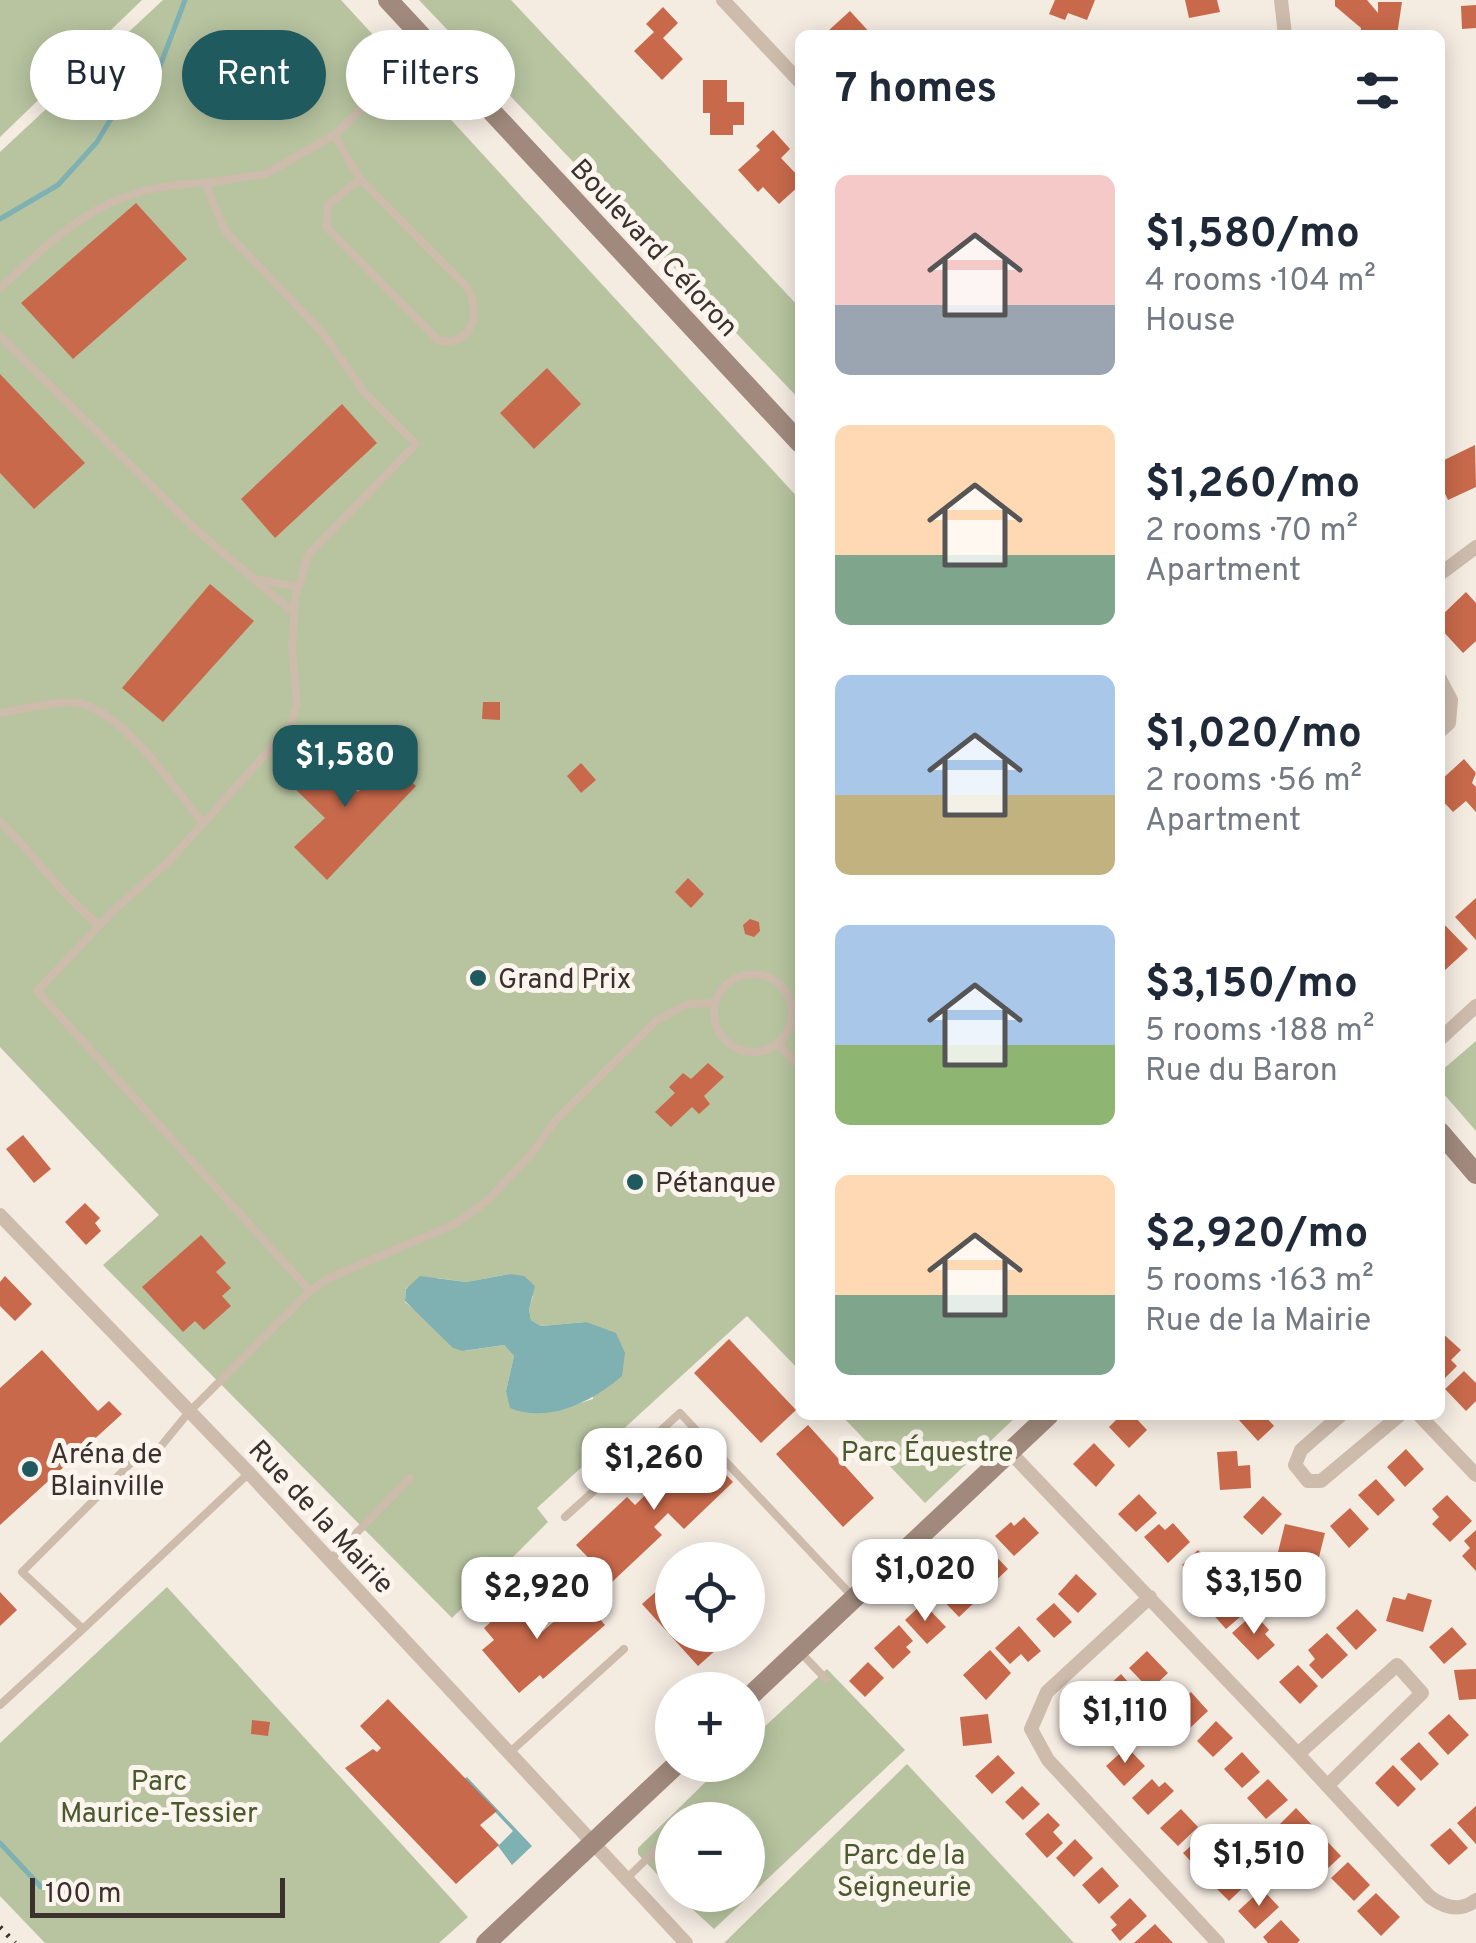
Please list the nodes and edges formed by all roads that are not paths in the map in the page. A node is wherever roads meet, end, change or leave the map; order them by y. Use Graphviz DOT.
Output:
graph roads {
  1 [pos="388,0"];
  2 [pos="723,0"];
  3 [pos="1281,0"];
  4 [pos="416,30"];
  5 [pos="1284,30"];
  6 [pos="795,77"];
  7 [pos="349,120"];
  8 [pos="500,120"];
  9 [pos="334,134"];
  10 [pos="360,179"];
  11 [pos="205,183"];
  12 [pos="0,288"];
  13 [pos="0,336"];
  14 [pos="795,438"];
  15 [pos="1476,547"];
  16 [pos="1445,570"];
  17 [pos="257,579"];
  18 [pos="298,587"];
  19 [pos="294,613"];
  20 [pos="1445,689"];
  21 [pos="0,713"];
  22 [pos="1445,728"];
  23 [pos="0,822"];
  24 [pos="203,823"];
  25 [pos="99,925"];
  26 [pos="715,1003"];
  27 [pos="1476,1006"];
  28 [pos="1445,1034"];
  29 [pos="777,1044"];
  30 [pos="795,1062"];
  31 [pos="1445,1138"];
  32 [pos="1476,1174"];
  33 [pos="0,1215"];
  34 [pos="310,1291"];
  35 [pos="189,1412"];
  36 [pos="1044,1420"];
  37 [pos="1335,1420"];
  38 [pos="1394,1420"];
  39 [pos="1425,1420"];
  40 [pos="1010,1452"];
  41 [pos="249,1474"];
  42 [pos="1476,1475"];
  43 [pos="410,1478"];
  44 [pos="565,1517"];
  45 [pos="330,1561"];
  46 [pos="1150,1597"];
  47 [pos="854,1598"];
  48 [pos="83,1629"];
  49 [pos="624,1648"];
  50 [pos="798,1650"];
  51 [pos="826,1678"];
  52 [pos="765,1682"];
  53 [pos="0,1704"];
  54 [pos="508,1754"];
  55 [pos="1298,1754"];
  56 [pos="658,1782"];
  57 [pos="1328,1785"];
  58 [pos="592,1844"];
  59 [pos="655,1851"];
  60 [pos="626,1879"];
  61 [pos="1476,1900"];
  62 [pos="492,1941"];
  63 [pos="686,1943"];
  64 [pos="1218,1943"];
  1 -- 4 [label="street, Boulevard Céloron"];
  2 -- 6 [label="street"];
  3 -- 5 [label="street"];
  7 -- 9 [label="lane"];
  8 -- 14 [label="street, Boulevard Céloron"];
  9 -- 10 [label="lane"];
  9 -- 11 [label="lane"];
  10 -- 10 [label="lane"];
  11 -- 12 [label="lane"];
  11 -- 18 [label="lane"];
  13 -- 17 [label="lane"];
  15 -- 16 [label="street"];
  17 -- 18 [label="lane"];
  17 -- 19 [label="lane"];
  18 -- 19 [label="lane"];
  19 -- 24 [label="lane"];
  20 -- 22 [label="street"];
  21 -- 24 [label="lane"];
  23 -- 25 [label="lane"];
  24 -- 25 [label="lane"];
  25 -- 34 [label="lane"];
  26 -- 29 [label="lane"];
  26 -- 29 [label="lane"];
  26 -- 34 [label="lane"];
  27 -- 28 [label="street"];
  29 -- 30 [label="lane"];
  31 -- 32 [label="street"];
  33 -- 35 [label="street, Rue de la Mairie"];
  34 -- 35 [label="lane"];
  35 -- 41 [label="street, Rue de la Mairie"];
  35 -- 48 [label="lane"];
  36 -- 40 [label="street"];
  37 -- 38 [label="street"];
  39 -- 42 [label="street"];
  40 -- 46 [label="street"];
  40 -- 47 [label="street"];
  41 -- 45 [label="street, Rue de la Mairie"];
  41 -- 48 [label="lane"];
  43 -- 45 [label="lane"];
  44 -- 47 [label="lane"];
  45 -- 54 [label="street, Rue de la Mairie"];
  46 -- 55 [label="street"];
  46 -- 64 [label="street"];
  47 -- 50 [label="street"];
  48 -- 53 [label="lane"];
  49 -- 54 [label="lane"];
  50 -- 51 [label="lane"];
  50 -- 52 [label="street"];
  54 -- 58 [label="street, Rue de la Mairie"];
  55 -- 57 [label="street"];
  55 -- 57 [label="street"];
  56 -- 58 [label="street"];
  57 -- 61 [label="street"];
  58 -- 60 [label="street, Rue de la Mairie"];
  58 -- 62 [label="street"];
  59 -- 60 [label="lane"];
  60 -- 63 [label="street, Rue de la Mairie"];
}
